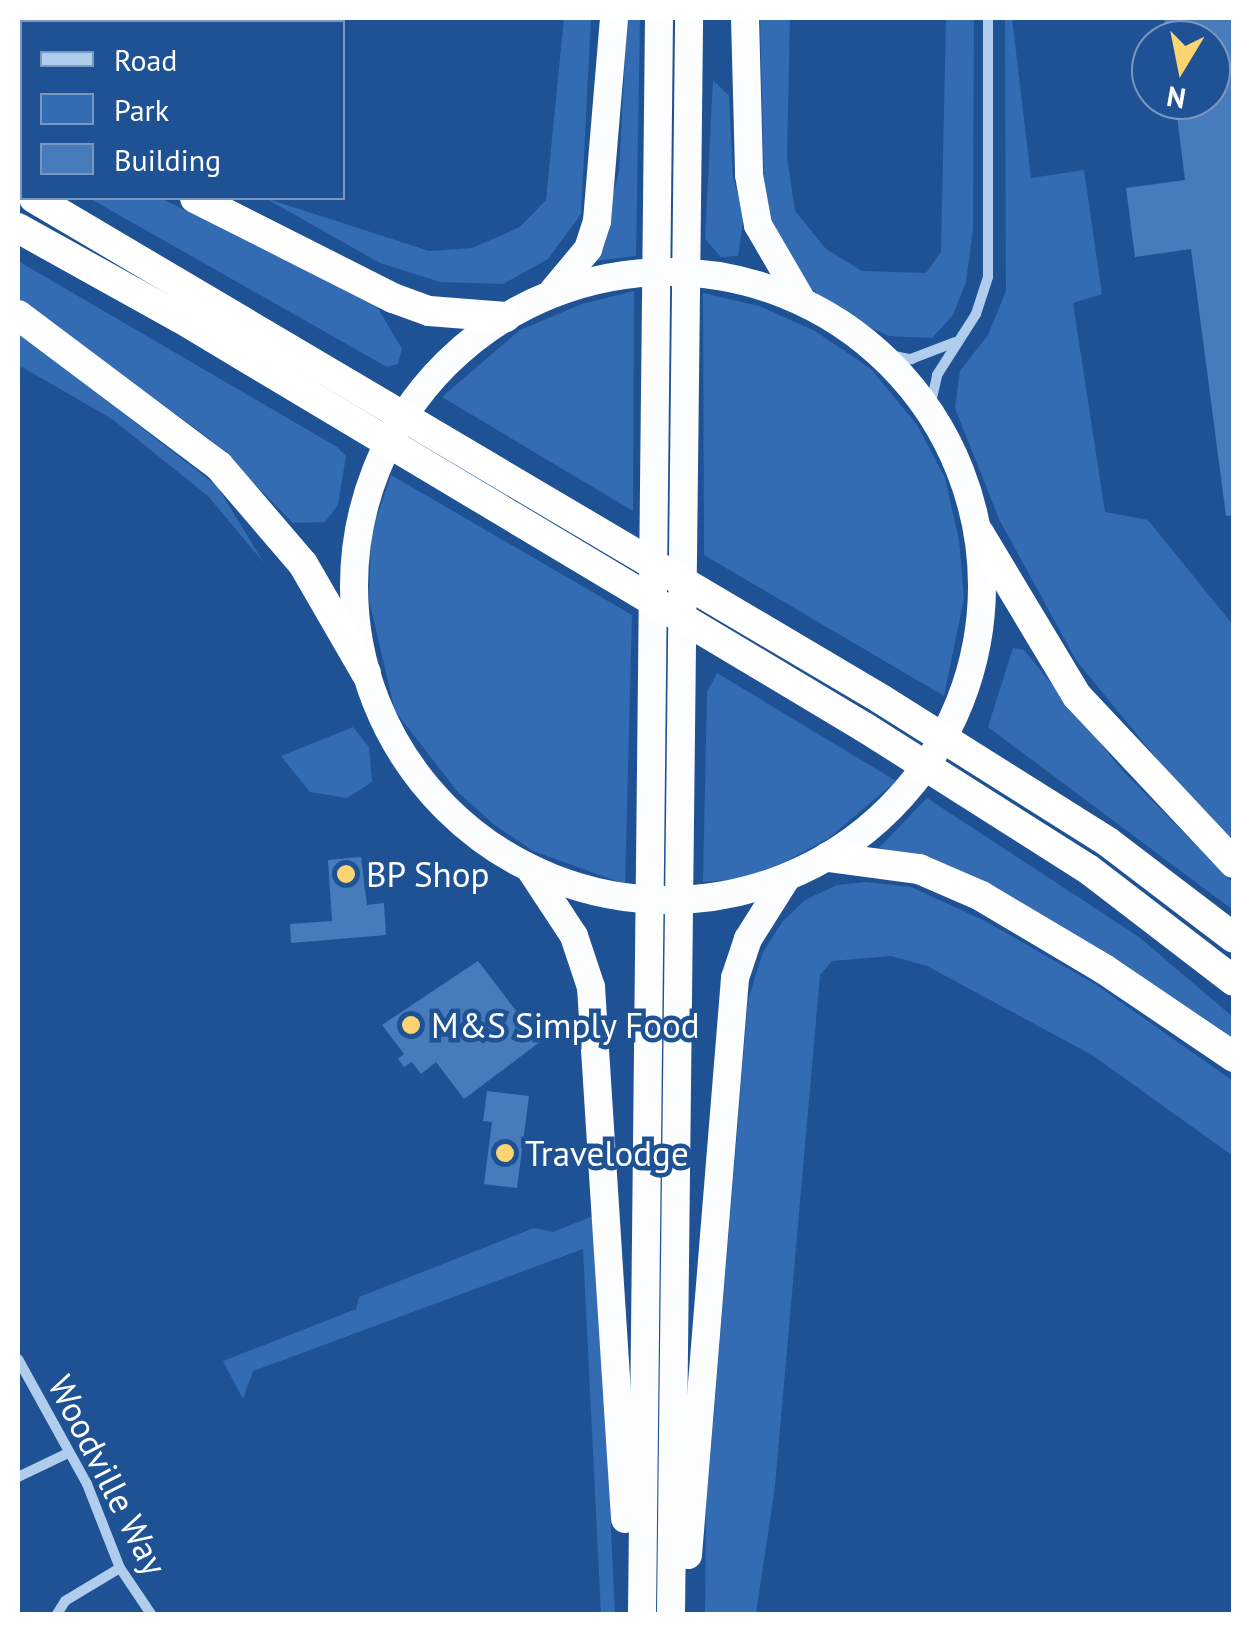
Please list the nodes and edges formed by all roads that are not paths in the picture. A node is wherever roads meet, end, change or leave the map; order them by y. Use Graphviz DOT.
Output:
graph roads {
  1 [pos="614,18"];
  2 [pos="660,18"];
  3 [pos="689,18"];
  4 [pos="745,18"];
  5 [pos="988,18"];
  6 [pos="37,200"];
  7 [pos="200,200"];
  8 [pos="18,228"];
  9 [pos="548,296"];
  10 [pos="802,301"];
  11 [pos="18,314"];
  12 [pos="506,316"];
  13 [pos="960,339"];
  14 [pos="879,353"];
  15 [pos="929,411"];
  16 [pos="978,533"];
  17 [pos="366,673"];
  18 [pos="828,857"];
  19 [pos="1234,863"];
  20 [pos="528,867"];
  21 [pos="787,877"];
  22 [pos="1234,938"];
  23 [pos="1234,981"];
  24 [pos="1234,1057"];
  25 [pos="18,1359"];
  26 [pos="68,1452"];
  27 [pos="18,1478"];
  28 [pos="120,1568"];
  29 [pos="57,1614"];
  30 [pos="152,1614"];
  31 [pos="639,1614"];
  32 [pos="675,1614"];
  1 -- 9 [label="highway"];
  2 -- 31 [label="highway"];
  3 -- 32 [label="highway"];
  4 -- 10 [label="highway"];
  5 -- 13 [label="street"];
  6 -- 22 [label="highway"];
  7 -- 12 [label="highway"];
  8 -- 23 [label="highway"];
  9 -- 10 [label="highway"];
  9 -- 12 [label="highway"];
  10 -- 14 [label="highway"];
  11 -- 17 [label="highway"];
  12 -- 17 [label="highway"];
  13 -- 14 [label="street"];
  13 -- 15 [label="street"];
  14 -- 15 [label="highway"];
  15 -- 16 [label="highway"];
  16 -- 18 [label="highway"];
  16 -- 19 [label="highway"];
  17 -- 20 [label="highway"];
  18 -- 21 [label="highway"];
  18 -- 24 [label="highway"];
  20 -- 21 [label="highway"];
  20 -- 31 [label="highway"];
  21 -- 32 [label="highway"];
  25 -- 26 [label="street, Woodville Way"];
  26 -- 27 [label="street"];
  26 -- 28 [label="street, Woodville Way"];
  28 -- 29 [label="street"];
  28 -- 30 [label="street, Woodville Way"];
}
